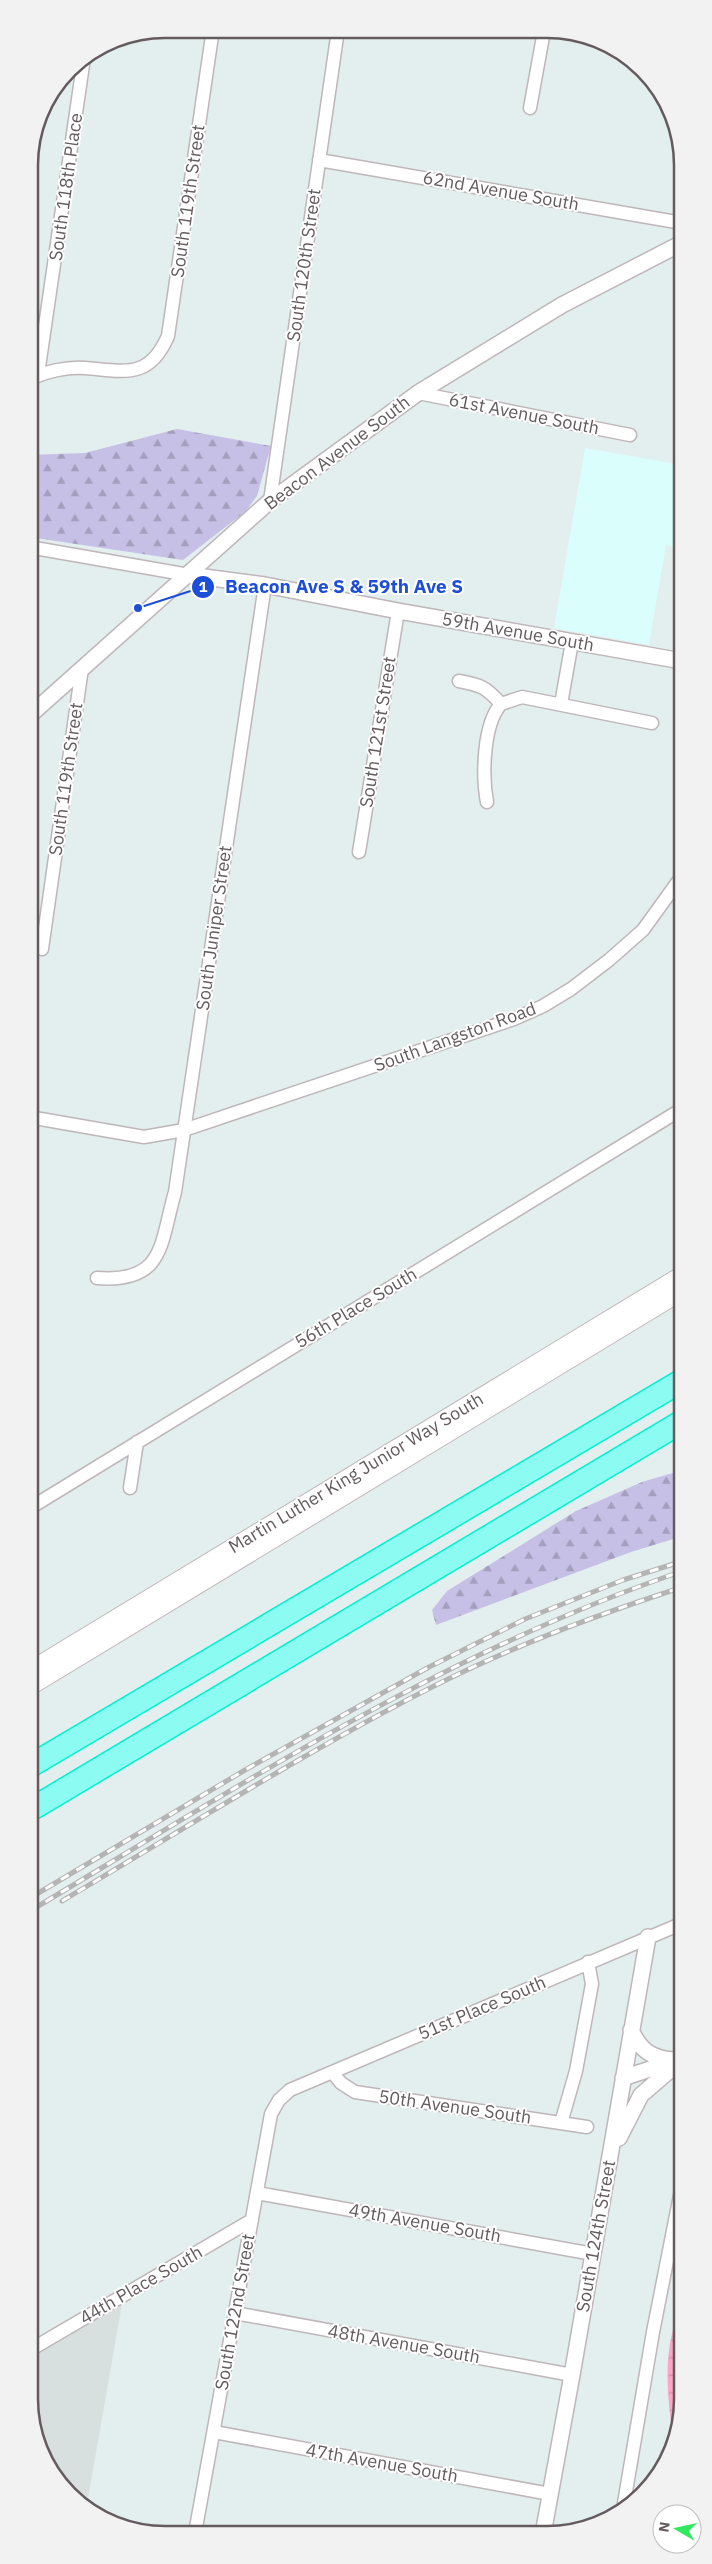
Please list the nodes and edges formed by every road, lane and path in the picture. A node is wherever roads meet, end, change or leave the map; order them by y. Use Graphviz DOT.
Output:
graph roads {
  1 [pos="212,38"];
  2 [pos="337,38"];
  3 [pos="543,38"];
  4 [pos="82,68"];
  5 [pos="530,108"];
  6 [pos="319,160"];
  7 [pos="674,222"];
  8 [pos="674,247"];
  9 [pos="38,352"];
  10 [pos="38,376"];
  11 [pos="418,393"];
  12 [pos="630,436"];
  13 [pos="270,501"];
  14 [pos="38,549"];
  15 [pos="189,575"];
  16 [pos="265,584"];
  17 [pos="398,611"];
  18 [pos="572,642"];
  19 [pos="674,660"];
  20 [pos="82,668"];
  21 [pos="459,681"];
  22 [pos="501,704"];
  23 [pos="561,704"];
  24 [pos="38,708"];
  25 [pos="652,723"];
  26 [pos="487,802"];
  27 [pos="359,852"];
  28 [pos="674,887"];
  29 [pos="42,949"];
  30 [pos="674,1114"];
  31 [pos="38,1118"];
  32 [pos="184,1130"];
  33 [pos="98,1278"];
  34 [pos="674,1279"];
  35 [pos="674,1295"];
  36 [pos="674,1385"];
  37 [pos="674,1426"];
  38 [pos="137,1442"];
  39 [pos="130,1488"];
  40 [pos="37,1503"];
  41 [pos="37,1667"];
  42 [pos="37,1682"];
  43 [pos="37,1762"];
  44 [pos="37,1806"];
  45 [pos="674,1926"];
  46 [pos="648,1937"];
  47 [pos="588,1962"];
  48 [pos="631,2030"];
  49 [pos="674,2059"];
  50 [pos="674,2061"];
  51 [pos="674,2064"];
  52 [pos="332,2072"];
  53 [pos="623,2078"];
  54 [pos="650,2085"];
  55 [pos="283,2095"];
  56 [pos="561,2123"];
  57 [pos="587,2127"];
  58 [pos="606,2175"];
  59 [pos="257,2193"];
  60 [pos="252,2220"];
  61 [pos="674,2226"];
  62 [pos="593,2254"];
  63 [pos="235,2314"];
  64 [pos="37,2346"];
  65 [pos="572,2375"];
  66 [pos="214,2432"];
  67 [pos="550,2494"];
  68 [pos="624,2500"];
  69 [pos="196,2526"];
  70 [pos="544,2526"];
  1 -- 10 [label="street, South 119th Street"];
  2 -- 6 [label="street, South 120th Street"];
  3 -- 5 [label="street"];
  4 -- 9 [label="street, South 118th Place"];
  6 -- 7 [label="street, 62nd Avenue South"];
  6 -- 13 [label="street, South 120th Street"];
  8 -- 11 [label="street, Beacon Avenue South"];
  11 -- 12 [label="street, 61st Avenue South"];
  11 -- 13 [label="street, Beacon Avenue South"];
  13 -- 15 [label="street, Beacon Avenue South"];
  14 -- 15 [label="street, 59th Avenue South"];
  15 -- 16 [label="street, 59th Avenue South"];
  15 -- 20 [label="street, Beacon Avenue South"];
  16 -- 17 [label="street, 59th Avenue South"];
  16 -- 32 [label="street, South Juniper Street"];
  17 -- 18 [label="street, 59th Avenue South"];
  17 -- 27 [label="street, South 121st Street"];
  18 -- 19 [label="street, 59th Avenue South"];
  18 -- 23 [label="street"];
  20 -- 24 [label="street, Beacon Avenue South"];
  20 -- 29 [label="street, South 119th Street"];
  21 -- 22 [label="street"];
  22 -- 23 [label="street"];
  22 -- 26 [label="street"];
  23 -- 25 [label="street"];
  28 -- 32 [label="street, South Langston Road"];
  30 -- 38 [label="street, 56th Place South"];
  31 -- 32 [label="street, South Langston Road"];
  32 -- 33 [label="street, South Juniper Street"];
  34 -- 41 [label="main road, Martin Luther King Junior Way South"];
  35 -- 42 [label="main road, Martin Luther King Junior Way South"];
  36 -- 43 [label="highway"];
  37 -- 44 [label="highway"];
  38 -- 39 [label="street"];
  38 -- 40 [label="street, 56th Place South"];
  45 -- 46 [label="street, 51st Place South"];
  46 -- 47 [label="street, 51st Place South"];
  46 -- 48 [label="street, South 124th Street"];
  47 -- 52 [label="street, 51st Place South"];
  47 -- 56 [label="street"];
  48 -- 49 [label="street"];
  48 -- 53 [label="street, South 124th Street"];
  50 -- 53 [label="street"];
  51 -- 54 [label="street"];
  52 -- 55 [label="street, 51st Place South"];
  52 -- 56 [label="street, 50th Avenue South"];
  53 -- 54 [label="street"];
  53 -- 58 [label="street, South 124th Street"];
  54 -- 58 [label="street"];
  55 -- 59 [label="street, South 122nd Street"];
  56 -- 57 [label="street, 50th Avenue South"];
  58 -- 62 [label="street, South 124th Street"];
  59 -- 60 [label="street, South 122nd Street"];
  59 -- 62 [label="street, 49th Avenue South"];
  60 -- 63 [label="street, South 122nd Street"];
  60 -- 64 [label="street, 44th Place South"];
  61 -- 68 [label="street"];
  62 -- 65 [label="street, South 124th Street"];
  63 -- 65 [label="street, 48th Avenue South"];
  63 -- 66 [label="street, South 122nd Street"];
  65 -- 67 [label="street, South 124th Street"];
  66 -- 67 [label="street, 47th Avenue South"];
  66 -- 69 [label="street, South 122nd Street"];
  67 -- 70 [label="street, South 124th Street"];
}
